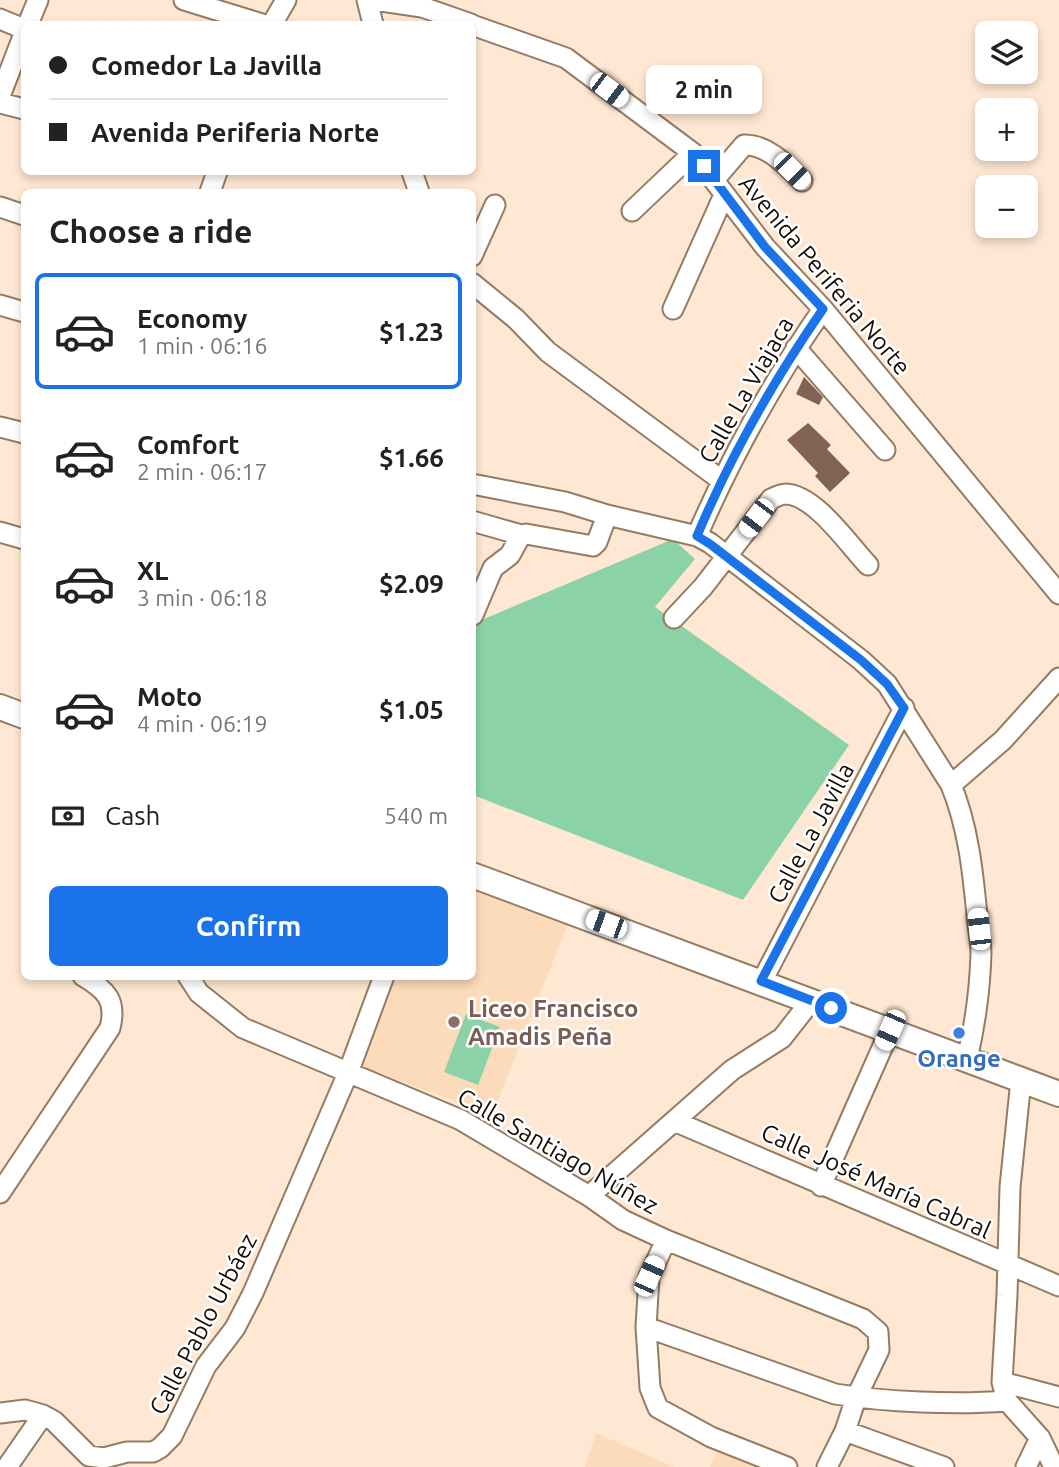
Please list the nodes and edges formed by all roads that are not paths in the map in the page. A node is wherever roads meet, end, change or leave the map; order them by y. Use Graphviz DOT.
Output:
graph roads {
  1 [pos="38,0"];
  2 [pos="184,0"];
  3 [pos="285,0"];
  4 [pos="367,0"];
  5 [pos="374,0"];
  6 [pos="0,19"];
  7 [pos="29,21"];
  8 [pos="252,21"];
  9 [pos="274,21"];
  10 [pos="372,21"];
  11 [pos="461,21"];
  12 [pos="476,26"];
  13 [pos="21,28"];
  14 [pos="21,42"];
  15 [pos="0,96"];
  16 [pos="0,103"];
  17 [pos="21,107"];
  18 [pos="693,153"];
  19 [pos="802,181"];
  20 [pos="719,187"];
  21 [pos="495,205"];
  22 [pos="0,207"];
  23 [pos="632,211"];
  24 [pos="21,214"];
  25 [pos="476,247"];
  26 [pos="476,286"];
  27 [pos="0,305"];
  28 [pos="673,309"];
  29 [pos="823,309"];
  30 [pos="21,311"];
  31 [pos="796,348"];
  32 [pos="0,427"];
  33 [pos="21,432"];
  34 [pos="885,450"];
  35 [pos="720,480"];
  36 [pos="476,485"];
  37 [pos="607,515"];
  38 [pos="476,522"];
  39 [pos="0,531"];
  40 [pos="521,535"];
  41 [pos="697,536"];
  42 [pos="21,538"];
  43 [pos="727,556"];
  44 [pos="868,565"];
  45 [pos="1059,594"];
  46 [pos="476,608"];
  47 [pos="674,618"];
  48 [pos="1059,678"];
  49 [pos="0,707"];
  50 [pos="904,708"];
  51 [pos="21,715"];
  52 [pos="951,785"];
  53 [pos="476,876"];
  54 [pos="88,980"];
  55 [pos="191,980"];
  56 [pos="383,980"];
  57 [pos="761,981"];
  58 [pos="811,1001"];
  59 [pos="890,1030"];
  60 [pos="968,1059"];
  61 [pos="348,1073"];
  62 [pos="1021,1080"];
  63 [pos="1059,1094"];
  64 [pos="674,1121"];
  65 [pos="821,1186"];
  66 [pos="0,1193"];
  67 [pos="589,1196"];
  68 [pos="666,1240"];
  69 [pos="1006,1265"];
  70 [pos="1059,1286"];
  71 [pos="646,1327"];
  72 [pos="1004,1391"];
  73 [pos="1059,1397"];
  74 [pos="856,1398"];
  75 [pos="0,1413"];
  76 [pos="43,1415"];
  77 [pos="845,1431"];
  78 [pos="1040,1438"];
  79 [pos="7,1467"];
  80 [pos="787,1467"];
  81 [pos="827,1467"];
  82 [pos="944,1467"];
  83 [pos="1026,1467"];
  84 [pos="1054,1467"];
  1 -- 7 [label="street"];
  2 -- 8 [label="street"];
  3 -- 9 [label="street"];
  4 -- 10 [label="street"];
  5 -- 11 [label="street, Avenida Periferia Norte"];
  6 -- 13 [label="street"];
  12 -- 18 [label="street, Avenida Periferia Norte"];
  14 -- 15 [label="street"];
  16 -- 17 [label="street"];
  18 -- 20 [label="street, Avenida Periferia Norte"];
  18 -- 23 [label="street"];
  19 -- 20 [label="street"];
  20 -- 28 [label="street"];
  20 -- 29 [label="street, Avenida Periferia Norte"];
  21 -- 25 [label="street"];
  22 -- 24 [label="street"];
  26 -- 35 [label="street"];
  27 -- 30 [label="street"];
  29 -- 31 [label="street, Calle La Viajaca"];
  29 -- 45 [label="street, Avenida Periferia Norte"];
  31 -- 34 [label="street"];
  31 -- 35 [label="street, Calle La Viajaca"];
  32 -- 33 [label="street"];
  35 -- 41 [label="street, Calle La Viajaca"];
  36 -- 37 [label="street"];
  37 -- 40 [label="street"];
  37 -- 41 [label="street"];
  38 -- 40 [label="street"];
  39 -- 42 [label="street"];
  40 -- 46 [label="street"];
  41 -- 43 [label="street"];
  43 -- 44 [label="street"];
  43 -- 47 [label="street"];
  43 -- 50 [label="street"];
  48 -- 52 [label="street"];
  49 -- 51 [label="main road"];
  50 -- 52 [label="street"];
  50 -- 57 [label="street, Calle La Javilla"];
  52 -- 60 [label="street"];
  53 -- 57 [label="main road"];
  54 -- 66 [label="street"];
  55 -- 61 [label="street, Calle Santiago Núñez"];
  56 -- 61 [label="street, Calle Pablo Urbáez"];
  57 -- 58 [label="main road"];
  58 -- 59 [label="main road"];
  58 -- 64 [label="street"];
  59 -- 60 [label="main road"];
  59 -- 65 [label="street"];
  60 -- 62 [label="main road"];
  61 -- 67 [label="street, Calle Santiago Núñez"];
  61 -- 76 [label="street, Calle Pablo Urbáez"];
  62 -- 63 [label="main road"];
  62 -- 69 [label="street"];
  64 -- 65 [label="street, Calle José María Cabral"];
  64 -- 67 [label="street"];
  65 -- 69 [label="street, Calle José María Cabral"];
  67 -- 68 [label="street, Calle Santiago Núñez"];
  68 -- 71 [label="street"];
  68 -- 74 [label="street, Calle Santiago Núñez"];
  69 -- 70 [label="street, Calle José María Cabral"];
  69 -- 72 [label="street"];
  71 -- 74 [label="street"];
  71 -- 80 [label="street"];
  72 -- 73 [label="street"];
  72 -- 74 [label="street"];
  72 -- 78 [label="street"];
  74 -- 77 [label="street"];
  75 -- 76 [label="street"];
  76 -- 79 [label="street"];
  77 -- 81 [label="street"];
  77 -- 82 [label="street"];
  78 -- 83 [label="street"];
  78 -- 84 [label="street"];
}
